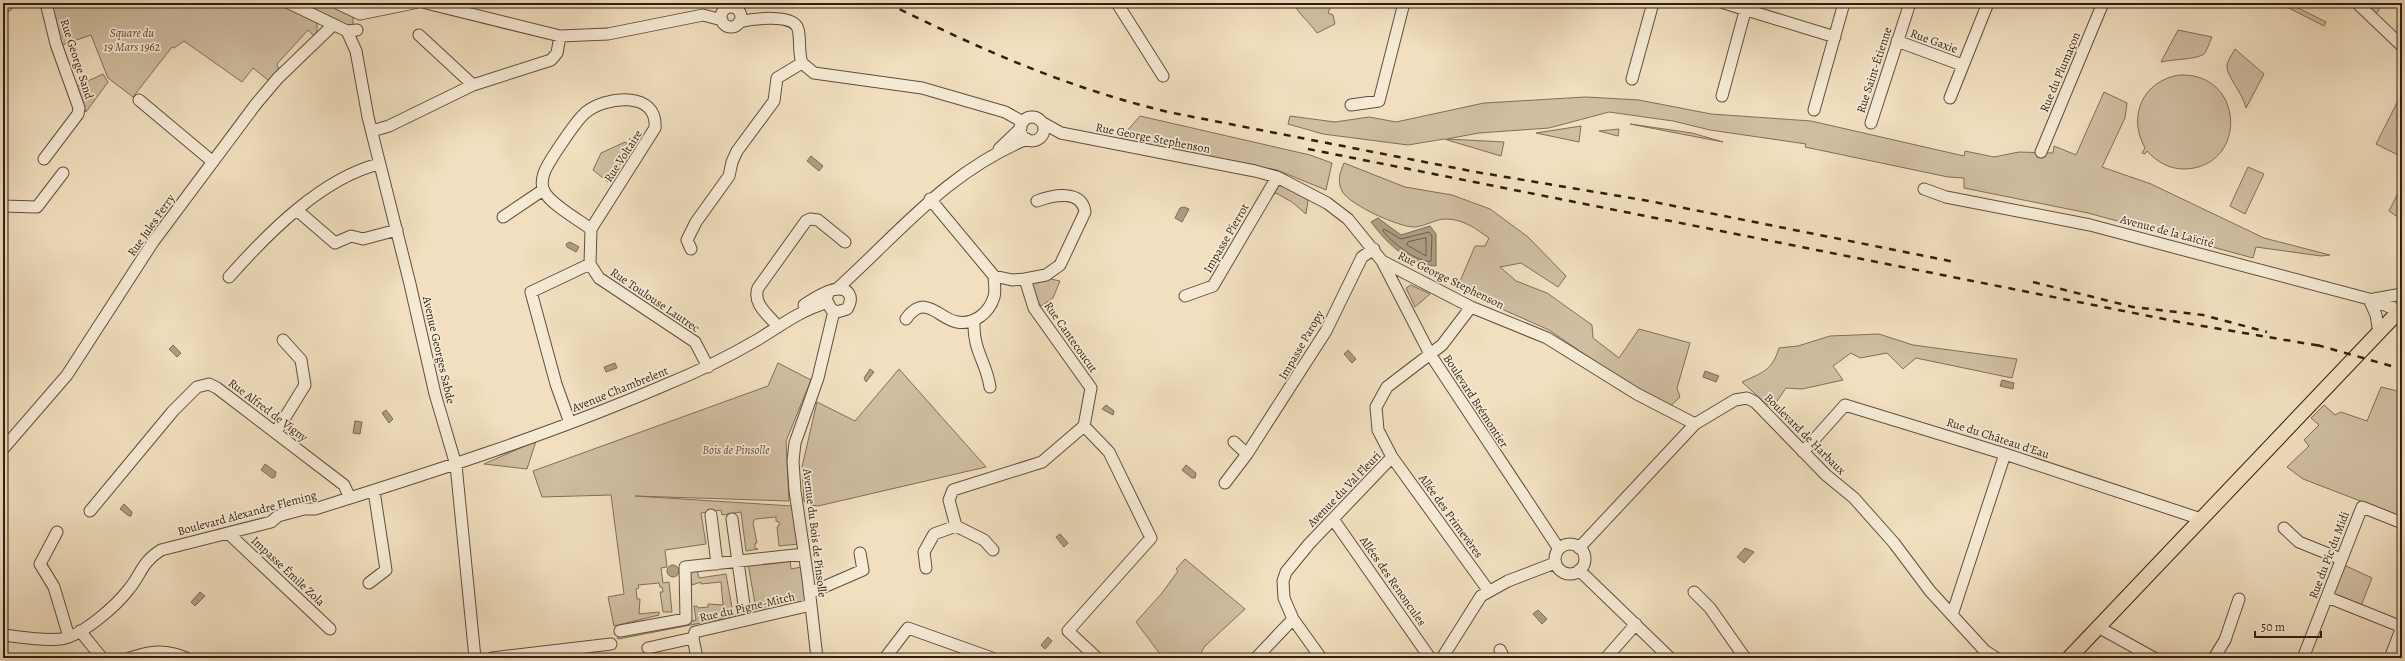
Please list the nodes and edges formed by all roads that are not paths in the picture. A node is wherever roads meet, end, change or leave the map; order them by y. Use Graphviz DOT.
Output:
graph roads {
  1 [pos="9,3"];
  2 [pos="46,3"];
  3 [pos="289,3"];
  4 [pos="337,3"];
  5 [pos="408,3"];
  6 [pos="426,3"];
  7 [pos="1117,3"];
  8 [pos="1404,3"];
  9 [pos="1653,3"];
  10 [pos="1724,3"];
  11 [pos="1844,3"];
  12 [pos="1910,3"];
  13 [pos="1988,3"];
  14 [pos="2103,3"];
  15 [pos="2357,3"];
  16 [pos="1747,6"];
  17 [pos="3,8"];
  18 [pos="741,12"];
  19 [pos="722,16"];
  20 [pos="333,25"];
  21 [pos="356,25"];
  22 [pos="419,35"];
  23 [pos="560,36"];
  24 [pos="1835,37"];
  25 [pos="1897,41"];
  26 [pos="2402,46"];
  27 [pos="802,64"];
  28 [pos="1962,65"];
  29 [pos="1163,76"];
  30 [pos="1632,79"];
  31 [pos="473,85"];
  32 [pos="1722,96"];
  33 [pos="1950,98"];
  34 [pos="139,100"];
  35 [pos="1351,106"];
  36 [pos="1814,110"];
  37 [pos="1043,123"];
  38 [pos="1871,123"];
  39 [pos="1022,125"];
  40 [pos="372,131"];
  41 [pos="1061,133"];
  42 [pos="1041,137"];
  43 [pos="1027,139"];
  44 [pos="2041,152"];
  45 [pos="44,159"];
  46 [pos="989,160"];
  47 [pos="213,162"];
  48 [pos="380,164"];
  49 [pos="63,173"];
  50 [pos="1277,177"];
  51 [pos="1924,189"];
  52 [pos="543,190"];
  53 [pos="930,199"];
  54 [pos="1037,201"];
  55 [pos="3,206"];
  56 [pos="298,211"];
  57 [pos="503,217"];
  58 [pos="591,229"];
  59 [pos="397,230"];
  60 [pos="888,239"];
  61 [pos="845,242"];
  62 [pos="691,249"];
  63 [pos="1374,249"];
  64 [pos="1382,261"];
  65 [pos="590,264"];
  66 [pos="994,276"];
  67 [pos="228,277"];
  68 [pos="1025,279"];
  69 [pos="834,290"];
  70 [pos="849,294"];
  71 [pos="2402,294"];
  72 [pos="1185,296"];
  73 [pos="2371,303"];
  74 [pos="1471,307"];
  75 [pos="835,308"];
  76 [pos="2400,315"];
  77 [pos="906,319"];
  78 [pos="974,322"];
  79 [pos="782,324"];
  80 [pos="2379,333"];
  81 [pos="283,340"];
  82 [pos="1430,354"];
  83 [pos="708,367"];
  84 [pos="990,386"];
  85 [pos="570,423"];
  86 [pos="1695,424"];
  87 [pos="1084,426"];
  88 [pos="276,432"];
  89 [pos="1234,442"];
  90 [pos="3,449"];
  91 [pos="1803,452"];
  92 [pos="1247,454"];
  93 [pos="2005,454"];
  94 [pos="1392,457"];
  95 [pos="456,465"];
  96 [pos="1225,483"];
  97 [pos="374,491"];
  98 [pos="350,498"];
  99 [pos="90,511"];
  100 [pos="711,515"];
  101 [pos="1333,519"];
  102 [pos="2201,519"];
  103 [pos="732,520"];
  104 [pos="2402,523"];
  105 [pos="956,526"];
  106 [pos="2284,528"];
  107 [pos="57,532"];
  108 [pos="228,533"];
  109 [pos="1579,548"];
  110 [pos="1559,549"];
  111 [pos="993,550"];
  112 [pos="860,553"];
  113 [pos="804,554"];
  114 [pos="2341,559"];
  115 [pos="737,562"];
  116 [pos="1556,563"];
  117 [pos="718,564"];
  118 [pos="926,568"];
  119 [pos="1579,570"];
  120 [pos="369,583"];
  121 [pos="1488,590"];
  122 [pos="1694,592"];
  123 [pos="810,593"];
  124 [pos="2327,597"];
  125 [pos="2239,599"];
  126 [pos="744,605"];
  127 [pos="811,606"];
  128 [pos="1952,615"];
  129 [pos="1293,619"];
  130 [pos="1636,624"];
  131 [pos="2098,627"];
  132 [pos="2402,627"];
  133 [pos="330,629"];
  134 [pos="80,631"];
  135 [pos="620,631"];
  136 [pos="3,635"];
  137 [pos="69,637"];
  138 [pos="693,638"];
  139 [pos="611,644"];
  140 [pos="648,648"];
  141 [pos="102,658"];
  142 [pos="130,658"];
  143 [pos="186,658"];
  144 [pos="475,658"];
  145 [pos="492,658"];
  146 [pos="697,658"];
  147 [pos="817,658"];
  148 [pos="885,658"];
  149 [pos="992,658"];
  150 [pos="1097,658"];
  151 [pos="1256,658"];
  152 [pos="1321,658"];
  153 [pos="1430,658"];
  154 [pos="1442,658"];
  155 [pos="1606,658"];
  156 [pos="1670,658"];
  157 [pos="1745,658"];
  158 [pos="1996,658"];
  159 [pos="2069,658"];
  160 [pos="2154,658"];
  161 [pos="2214,658"];
  162 [pos="2303,658"];
  163 [pos="2390,658"];
  1 -- 17 [label="street"];
  2 -- 45 [label="street, Rue George Sand"];
  3 -- 20 [label="street"];
  4 -- 21 [label="street"];
  5 -- 21 [label="street"];
  6 -- 23 [label="street"];
  7 -- 29 [label="street"];
  8 -- 35 [label="street"];
  9 -- 30 [label="street"];
  10 -- 16 [label="street"];
  11 -- 24 [label="street"];
  12 -- 25 [label="street, Rue Saint-Étienne"];
  13 -- 28 [label="street, Rue Gaxie"];
  14 -- 44 [label="street, Rue du Plumaçon"];
  15 -- 26 [label="street"];
  16 -- 24 [label="street"];
  16 -- 32 [label="street"];
  18 -- 19 [label="street"];
  18 -- 19 [label="street"];
  18 -- 27 [label="street"];
  19 -- 23 [label="street"];
  20 -- 21 [label="street"];
  20 -- 47 [label="street, Rue Jules Ferry"];
  21 -- 40 [label="street, Avenue Georges Sabde"];
  22 -- 31 [label="street"];
  23 -- 31 [label="street"];
  24 -- 36 [label="street"];
  25 -- 28 [label="street, Rue Gaxie"];
  25 -- 38 [label="street, Rue Saint-Étienne"];
  27 -- 39 [label="street"];
  27 -- 62 [label="street"];
  28 -- 33 [label="street, Rue Gaxie"];
  31 -- 40 [label="street"];
  34 -- 47 [label="street"];
  37 -- 39 [label="street"];
  37 -- 41 [label="street, Rue George Stephenson"];
  37 -- 42 [label="street"];
  39 -- 43 [label="street"];
  39 -- 46 [label="street, Avenue Chambrelent"];
  40 -- 48 [label="street, Avenue Georges Sabde"];
  41 -- 42 [label="street, Rue George Stephenson"];
  41 -- 50 [label="street, Rue George Stephenson"];
  42 -- 43 [label="street"];
  43 -- 46 [label="street, Avenue Chambrelent"];
  46 -- 53 [label="street, Avenue Chambrelent"];
  47 -- 90 [label="street, Rue Jules Ferry"];
  48 -- 56 [label="street"];
  48 -- 59 [label="street, Avenue Georges Sabde"];
  49 -- 55 [label="street"];
  50 -- 63 [label="street, Rue George Stephenson"];
  50 -- 72 [label="street, Impasse Pierrot"];
  51 -- 73 [label="street, Avenue de la Laïcité"];
  52 -- 57 [label="street"];
  52 -- 58 [label="street"];
  52 -- 58 [label="street, Rue Voltaire"];
  53 -- 60 [label="street, Avenue Chambrelent"];
  53 -- 66 [label="street"];
  54 -- 68 [label="street"];
  56 -- 59 [label="street"];
  56 -- 67 [label="street"];
  58 -- 65 [label="street"];
  59 -- 95 [label="street, Avenue Georges Sabde"];
  60 -- 69 [label="street, Avenue Chambrelent"];
  60 -- 70 [label="street, Avenue Chambrelent"];
  61 -- 79 [label="street"];
  63 -- 64 [label="street, Rue George Stephenson"];
  63 -- 92 [label="street, Impasse Paropy"];
  64 -- 74 [label="street, Rue George Stephenson"];
  64 -- 82 [label="street, Boulevard Brémontier"];
  65 -- 83 [label="street, Rue Toulouse Lautrec"];
  65 -- 85 [label="street"];
  66 -- 68 [label="street"];
  66 -- 78 [label="street"];
  68 -- 87 [label="street, Rue Cantecoucut"];
  69 -- 70 [label="street"];
  69 -- 75 [label="street"];
  69 -- 79 [label="street, Avenue Chambrelent"];
  70 -- 75 [label="street, Avenue Chambrelent"];
  71 -- 73 [label="street"];
  73 -- 76 [label="street"];
  73 -- 80 [label="street"];
  74 -- 82 [label="street, Avenue du Val Fleuri"];
  74 -- 86 [label="street, Rue George Stephenson"];
  75 -- 79 [label="street, Avenue Chambrelent"];
  75 -- 113 [label="street, Avenue du Bois de Pinsolle"];
  76 -- 80 [label="main road"];
  77 -- 78 [label="street"];
  78 -- 84 [label="street"];
  79 -- 83 [label="street, Avenue Chambrelent"];
  80 -- 102 [label="main road"];
  81 -- 88 [label="street"];
  82 -- 94 [label="street, Avenue du Val Fleuri"];
  82 -- 110 [label="street, Boulevard Brémontier"];
  83 -- 85 [label="street, Avenue Chambrelent"];
  85 -- 95 [label="street, Avenue Chambrelent"];
  86 -- 91 [label="street, Boulevard de Harbaux"];
  86 -- 109 [label="street, Boulevard de Harbaux"];
  87 -- 105 [label="street"];
  87 -- 150 [label="street"];
  88 -- 98 [label="street, Rue Alfred de Vigny"];
  88 -- 99 [label="street, Rue Alfred de Vigny"];
  89 -- 92 [label="street"];
  91 -- 93 [label="street, Rue du Château d'Eau"];
  91 -- 128 [label="street, Boulevard de Harbaux"];
  92 -- 96 [label="street, Impasse Paropy"];
  93 -- 102 [label="street, Rue du Château d'Eau"];
  93 -- 128 [label="street"];
  94 -- 101 [label="street, Avenue du Val Fleuri"];
  94 -- 121 [label="street, Allée des Primevères"];
  95 -- 97 [label="street, Boulevard Alexandre Fleming"];
  95 -- 144 [label="street, Avenue Georges Sabde"];
  97 -- 98 [label="street, Boulevard Alexandre Fleming"];
  97 -- 120 [label="street"];
  98 -- 108 [label="street, Boulevard Alexandre Fleming"];
  100 -- 117 [label="street"];
  101 -- 129 [label="street, Avenue du Val Fleuri"];
  101 -- 153 [label="street, Allées des Renoncules"];
  102 -- 131 [label="main road"];
  103 -- 115 [label="street"];
  104 -- 114 [label="street, Rue du Pic du Midi"];
  105 -- 111 [label="street"];
  105 -- 118 [label="street"];
  106 -- 114 [label="street"];
  107 -- 137 [label="street"];
  108 -- 133 [label="street, Impasse Émile Zola"];
  108 -- 134 [label="street, Boulevard Alexandre Fleming"];
  109 -- 110 [label="street"];
  109 -- 119 [label="street"];
  110 -- 116 [label="street"];
  112 -- 123 [label="street"];
  113 -- 115 [label="street"];
  113 -- 123 [label="street, Avenue du Bois de Pinsolle"];
  114 -- 124 [label="street, Rue du Pic du Midi"];
  115 -- 117 [label="street"];
  115 -- 126 [label="street"];
  116 -- 119 [label="street"];
  116 -- 121 [label="street"];
  117 -- 135 [label="street"];
  119 -- 130 [label="street"];
  121 -- 154 [label="street"];
  122 -- 157 [label="street"];
  123 -- 127 [label="street, Avenue du Bois de Pinsolle"];
  124 -- 132 [label="street"];
  124 -- 162 [label="street, Rue du Pic du Midi"];
  125 -- 161 [label="street"];
  127 -- 138 [label="street, Rue du Pigne-Mitch"];
  127 -- 147 [label="street, Avenue du Bois de Pinsolle"];
  128 -- 158 [label="street, Boulevard de Harbaux"];
  129 -- 151 [label="street"];
  129 -- 152 [label="street, Avenue du Val Fleuri"];
  130 -- 155 [label="street"];
  130 -- 156 [label="street"];
  131 -- 159 [label="main road"];
  131 -- 160 [label="street"];
  132 -- 163 [label="street"];
  134 -- 137 [label="street, Boulevard Alexandre Fleming"];
  134 -- 141 [label="street"];
  136 -- 137 [label="street, Boulevard Alexandre Fleming"];
  138 -- 140 [label="street, Rue du Pigne-Mitch"];
  138 -- 146 [label="street, Rue du Pigne-Mitch"];
  139 -- 145 [label="street"];
  142 -- 143 [label="street"];
  148 -- 149 [label="street"];
}
